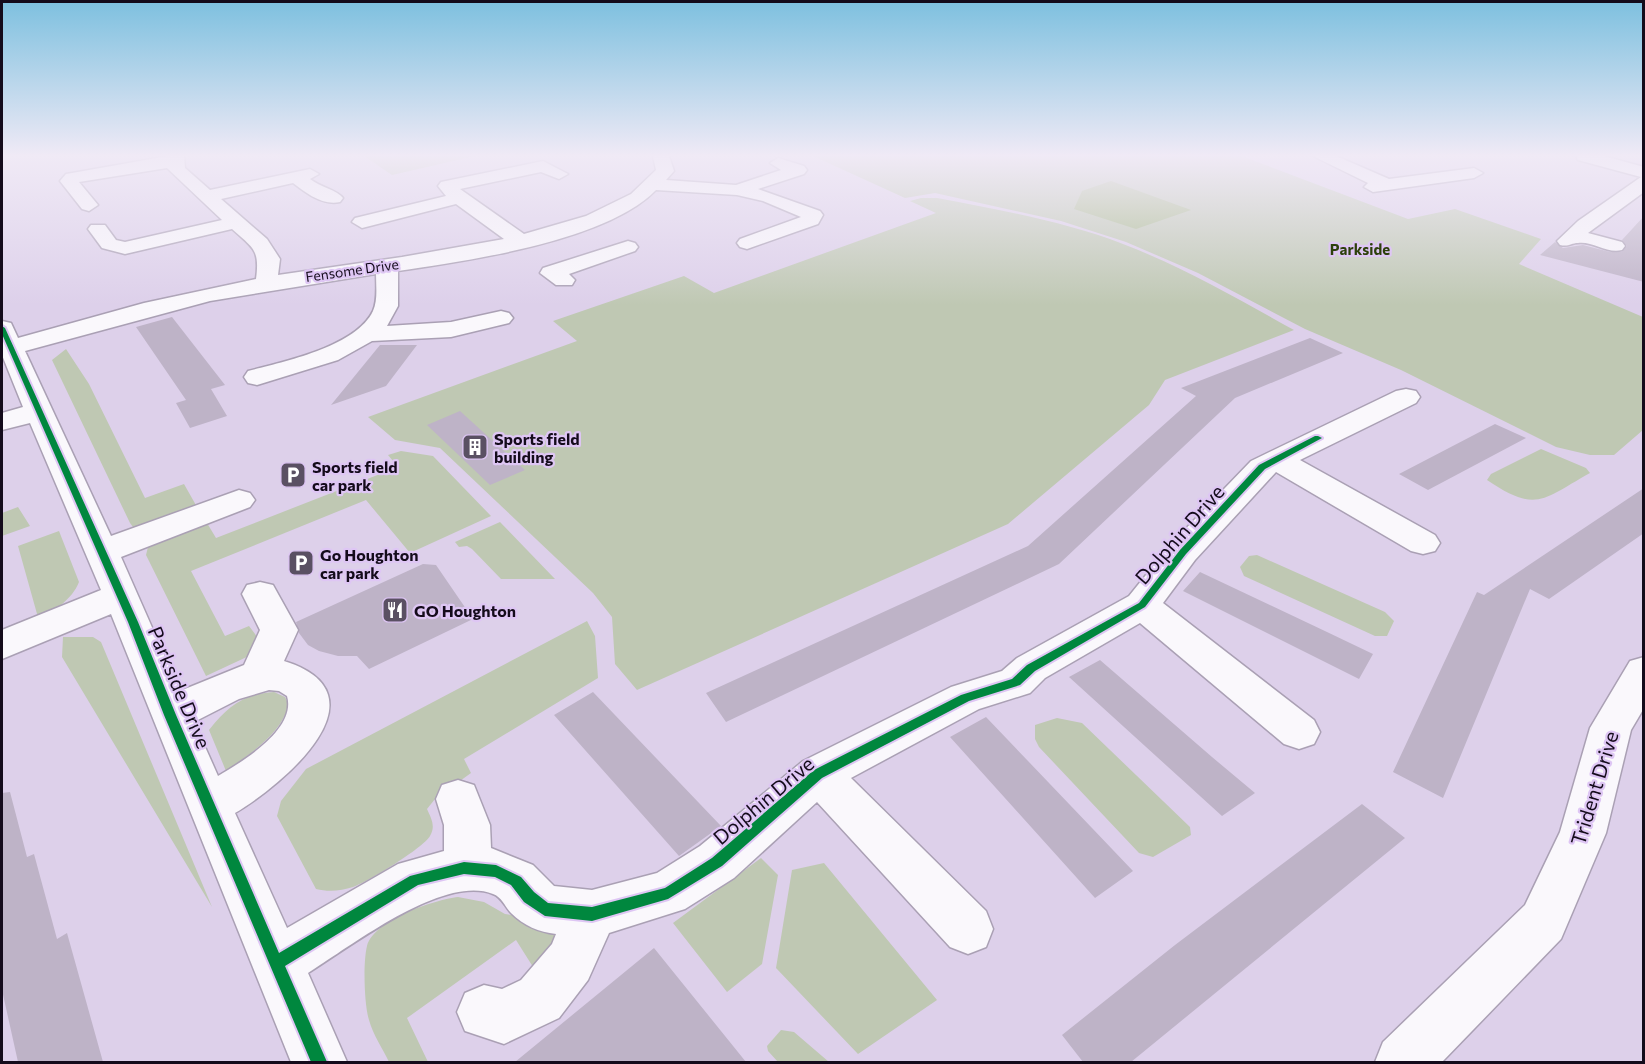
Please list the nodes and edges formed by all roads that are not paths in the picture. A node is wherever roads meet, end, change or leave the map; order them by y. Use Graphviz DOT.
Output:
graph roads {
  1 [pos="218,206"];
  2 [pos="428,206"];
  3 [pos="470,206"];
  4 [pos="627,206"];
  5 [pos="790,206"];
  6 [pos="1617,206"];
  7 [pos="237,222"];
  8 [pos="362,222"];
  9 [pos="587,224"];
  10 [pos="98,229"];
  11 [pos="520,241"];
  12 [pos="747,243"];
  13 [pos="1615,246"];
  14 [pos="387,265"];
  15 [pos="564,280"];
  16 [pos="266,282"];
  17 [pos="501,318"];
  18 [pos="366,334"];
  19 [pos="6,338"];
  20 [pos="256,377"];
  21 [pos="1406,397"];
  22 [pos="40,411"];
  23 [pos="2,422"];
  24 [pos="1276,459"];
  25 [pos="239,500"];
  26 [pos="1424,543"];
  27 [pos="101,552"];
  28 [pos="260,594"];
  29 [pos="120,596"];
  30 [pos="1142,605"];
  31 [pos="2,645"];
  32 [pos="1644,672"];
  33 [pos="258,677"];
  34 [pos="171,716"];
  35 [pos="1299,732"];
  36 [pos="818,774"];
  37 [pos="458,799"];
  38 [pos="210,804"];
  39 [pos="464,868"];
  40 [pos="592,914"];
  41 [pos="968,928"];
  42 [pos="278,962"];
  43 [pos="484,1012"];
  44 [pos="320,1062"];
  45 [pos="1403,1062"];
  1 -- 7 [label="street"];
  2 -- 8 [label="street"];
  3 -- 11 [label="street"];
  4 -- 9 [label="street, Fensome Drive"];
  5 -- 12 [label="street"];
  6 -- 13 [label="street"];
  7 -- 10 [label="street"];
  7 -- 16 [label="street"];
  9 -- 11 [label="street, Fensome Drive"];
  9 -- 15 [label="street"];
  11 -- 14 [label="street, Fensome Drive"];
  14 -- 16 [label="street, Fensome Drive"];
  14 -- 18 [label="street"];
  16 -- 19 [label="street, Fensome Drive"];
  17 -- 18 [label="street"];
  18 -- 20 [label="street"];
  19 -- 22 [label="street, Parkside Drive"];
  21 -- 24 [label="street, Dolphin Drive"];
  22 -- 23 [label="street"];
  22 -- 27 [label="street, Parkside Drive"];
  24 -- 26 [label="street"];
  24 -- 30 [label="street, Dolphin Drive"];
  25 -- 27 [label="street"];
  27 -- 29 [label="street, Parkside Drive"];
  28 -- 33 [label="street"];
  29 -- 31 [label="street"];
  29 -- 34 [label="street, Parkside Drive"];
  30 -- 35 [label="street"];
  30 -- 36 [label="street, Dolphin Drive"];
  32 -- 45 [label="street, Trident Drive"];
  33 -- 34 [label="street, Parkside Drive"];
  33 -- 38 [label="street, Parkside Drive"];
  34 -- 38 [label="street, Parkside Drive"];
  36 -- 40 [label="street, Dolphin Drive"];
  36 -- 41 [label="street"];
  37 -- 39 [label="street"];
  38 -- 42 [label="street, Parkside Drive"];
  39 -- 40 [label="street, Dolphin Drive"];
  39 -- 42 [label="street, Dolphin Drive"];
  40 -- 43 [label="street"];
  42 -- 44 [label="street, Parkside Drive"];
}
